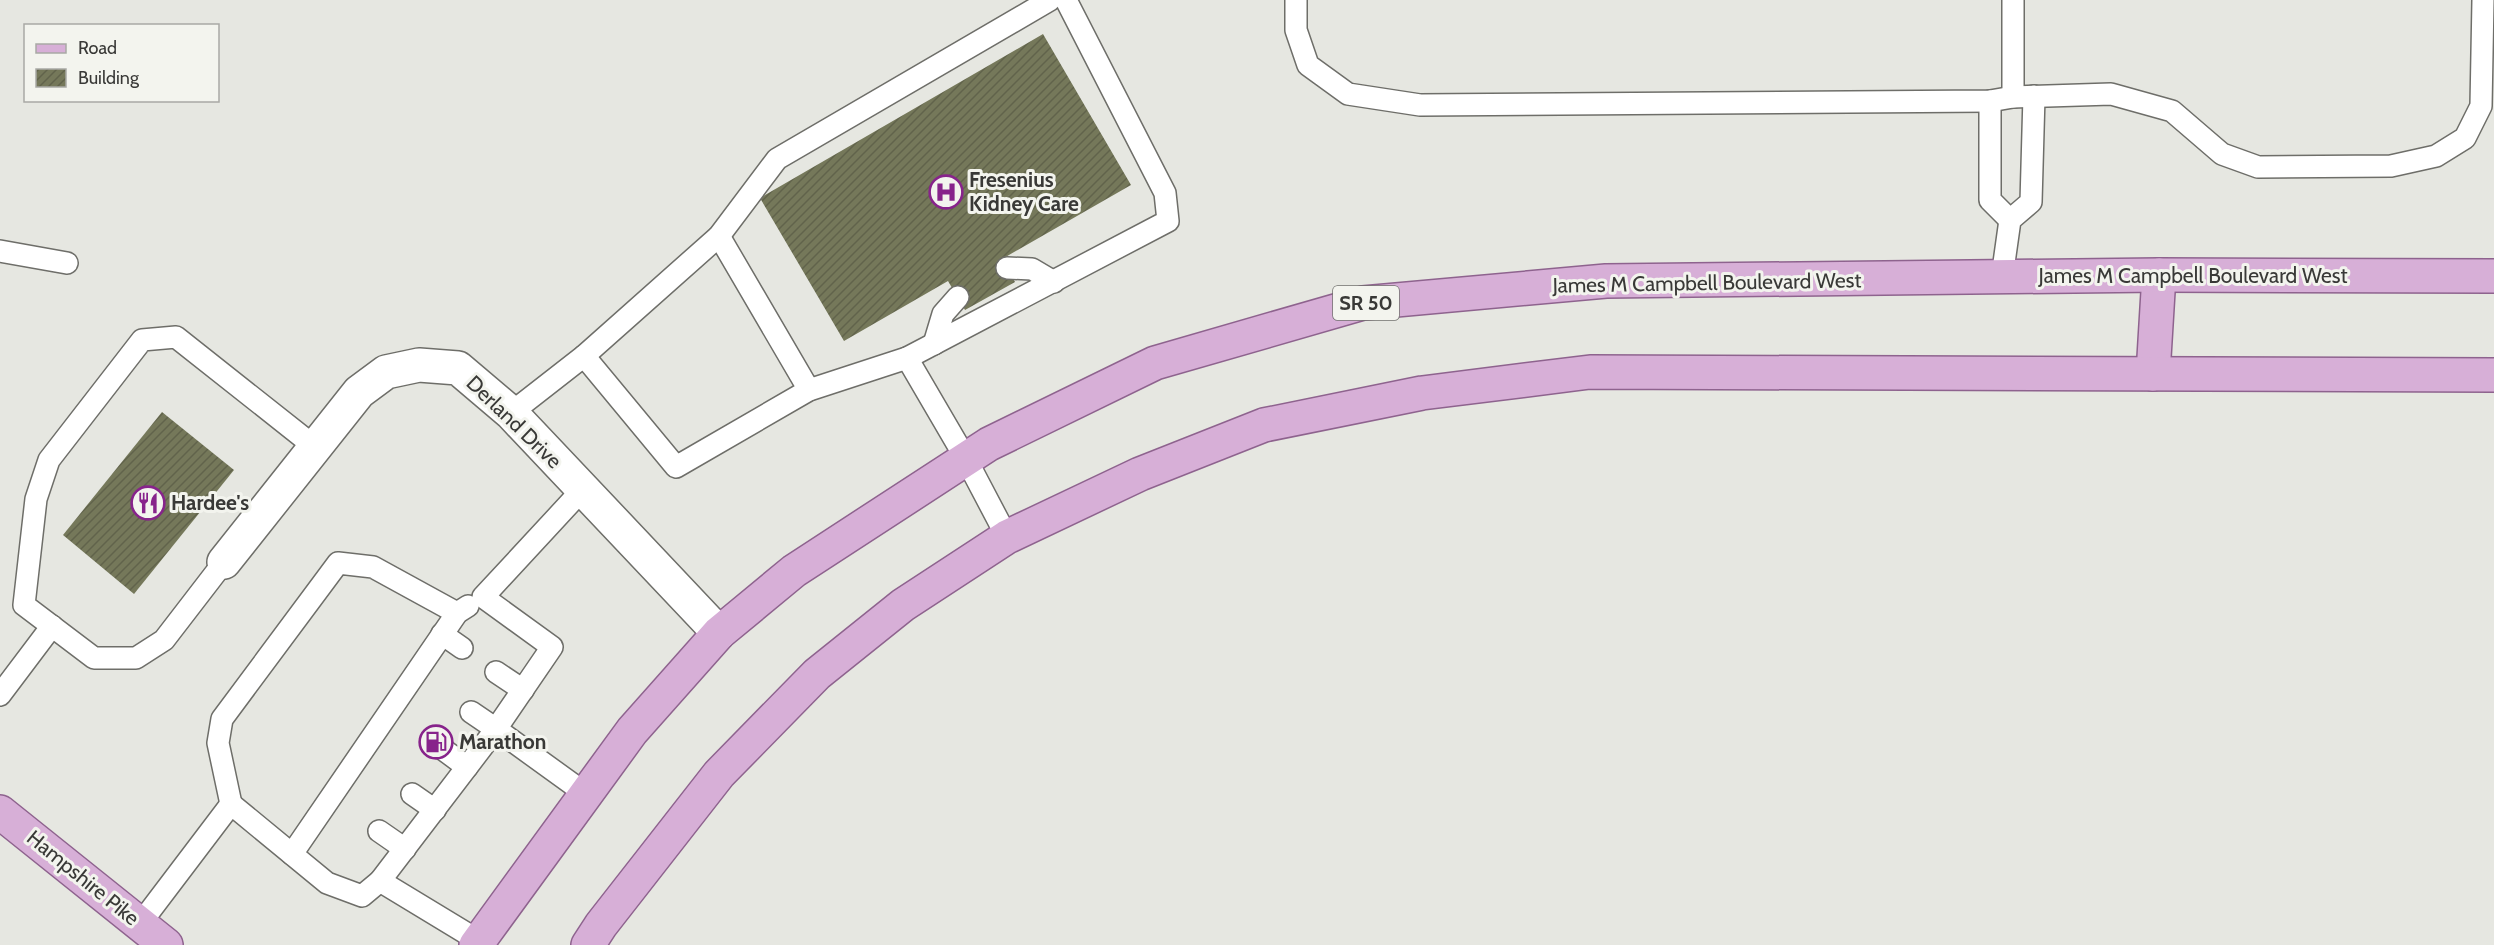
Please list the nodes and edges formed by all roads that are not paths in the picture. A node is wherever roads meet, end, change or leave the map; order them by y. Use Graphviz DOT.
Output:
graph roads {
  1 [pos="1050,0"];
  2 [pos="1066,0"];
  3 [pos="1296,0"];
  4 [pos="2013,0"];
  5 [pos="2483,0"];
  6 [pos="2024,96"];
  7 [pos="1990,101"];
  8 [pos="2010,220"];
  9 [pos="719,236"];
  10 [pos="0,251"];
  11 [pos="67,263"];
  12 [pos="1007,268"];
  13 [pos="2159,275"];
  14 [pos="2494,276"];
  15 [pos="2002,277"];
  16 [pos="1054,282"];
  17 [pos="958,297"];
  18 [pos="934,344"];
  19 [pos="584,356"];
  20 [pos="907,358"];
  21 [pos="2153,374"];
  22 [pos="2494,375"];
  23 [pos="809,390"];
  24 [pos="511,413"];
  25 [pos="315,447"];
  26 [pos="966,459"];
  27 [pos="583,489"];
  28 [pos="1007,537"];
  29 [pos="224,562"];
  30 [pos="483,597"];
  31 [pos="457,613"];
  32 [pos="52,626"];
  33 [pos="719,633"];
  34 [pos="442,634"];
  35 [pos="462,648"];
  36 [pos="496,672"];
  37 [pos="523,690"];
  38 [pos="0,695"];
  39 [pos="471,712"];
  40 [pos="496,729"];
  41 [pos="444,750"];
  42 [pos="467,767"];
  43 [pos="412,794"];
  44 [pos="586,794"];
  45 [pos="231,804"];
  46 [pos="435,810"];
  47 [pos="0,812"];
  48 [pos="380,831"];
  49 [pos="405,849"];
  50 [pos="292,854"];
  51 [pos="381,881"];
  52 [pos="140,924"];
  53 [pos="478,943"];
  54 [pos="166,945"];
  55 [pos="588,945"];
  1 -- 9 [label="lane"];
  2 -- 16 [label="lane"];
  3 -- 7 [label="lane"];
  4 -- 6 [label="lane"];
  5 -- 6 [label="lane"];
  6 -- 7 [label="lane"];
  6 -- 8 [label="lane"];
  7 -- 8 [label="lane"];
  8 -- 15 [label="lane"];
  9 -- 19 [label="lane"];
  9 -- 23 [label="lane"];
  10 -- 11 [label="lane"];
  12 -- 16 [label="lane"];
  13 -- 14 [label="main road, James M Campbell Boulevard West / SR 50"];
  13 -- 15 [label="main road, James M Campbell Boulevard West / SR 50"];
  13 -- 21 [label="main road"];
  15 -- 26 [label="main road, James M Campbell Boulevard West / SR 50"];
  16 -- 18 [label="lane"];
  17 -- 18 [label="lane"];
  18 -- 20 [label="lane"];
  19 -- 23 [label="lane"];
  19 -- 24 [label="lane"];
  20 -- 23 [label="lane"];
  20 -- 26 [label="lane"];
  21 -- 22 [label="main road"];
  21 -- 28 [label="main road"];
  24 -- 25 [label="street, Derland Drive"];
  24 -- 27 [label="street, Derland Drive"];
  25 -- 29 [label="street, Derland Drive"];
  25 -- 32 [label="lane"];
  26 -- 28 [label="lane"];
  26 -- 33 [label="main road, James M Campbell Boulevard West / SR 50"];
  27 -- 30 [label="lane"];
  27 -- 33 [label="street, Derland Drive"];
  28 -- 55 [label="main road"];
  29 -- 32 [label="lane"];
  30 -- 31 [label="lane"];
  30 -- 37 [label="lane"];
  31 -- 34 [label="lane"];
  31 -- 45 [label="lane"];
  32 -- 38 [label="lane"];
  33 -- 44 [label="main road, James M Campbell Boulevard West / SR 50"];
  34 -- 35 [label="lane"];
  34 -- 50 [label="lane"];
  36 -- 37 [label="lane"];
  37 -- 40 [label="lane"];
  39 -- 40 [label="lane"];
  40 -- 42 [label="lane"];
  40 -- 44 [label="lane"];
  41 -- 42 [label="lane"];
  42 -- 46 [label="lane"];
  43 -- 46 [label="lane"];
  44 -- 53 [label="main road, James M Campbell Boulevard West / SR 50"];
  45 -- 50 [label="lane"];
  45 -- 52 [label="lane"];
  46 -- 49 [label="lane"];
  47 -- 52 [label="main road, Hampshire Pike"];
  48 -- 49 [label="lane"];
  49 -- 51 [label="lane"];
  50 -- 51 [label="lane"];
  51 -- 53 [label="lane"];
  52 -- 54 [label="main road, Hampshire Pike"];
}
